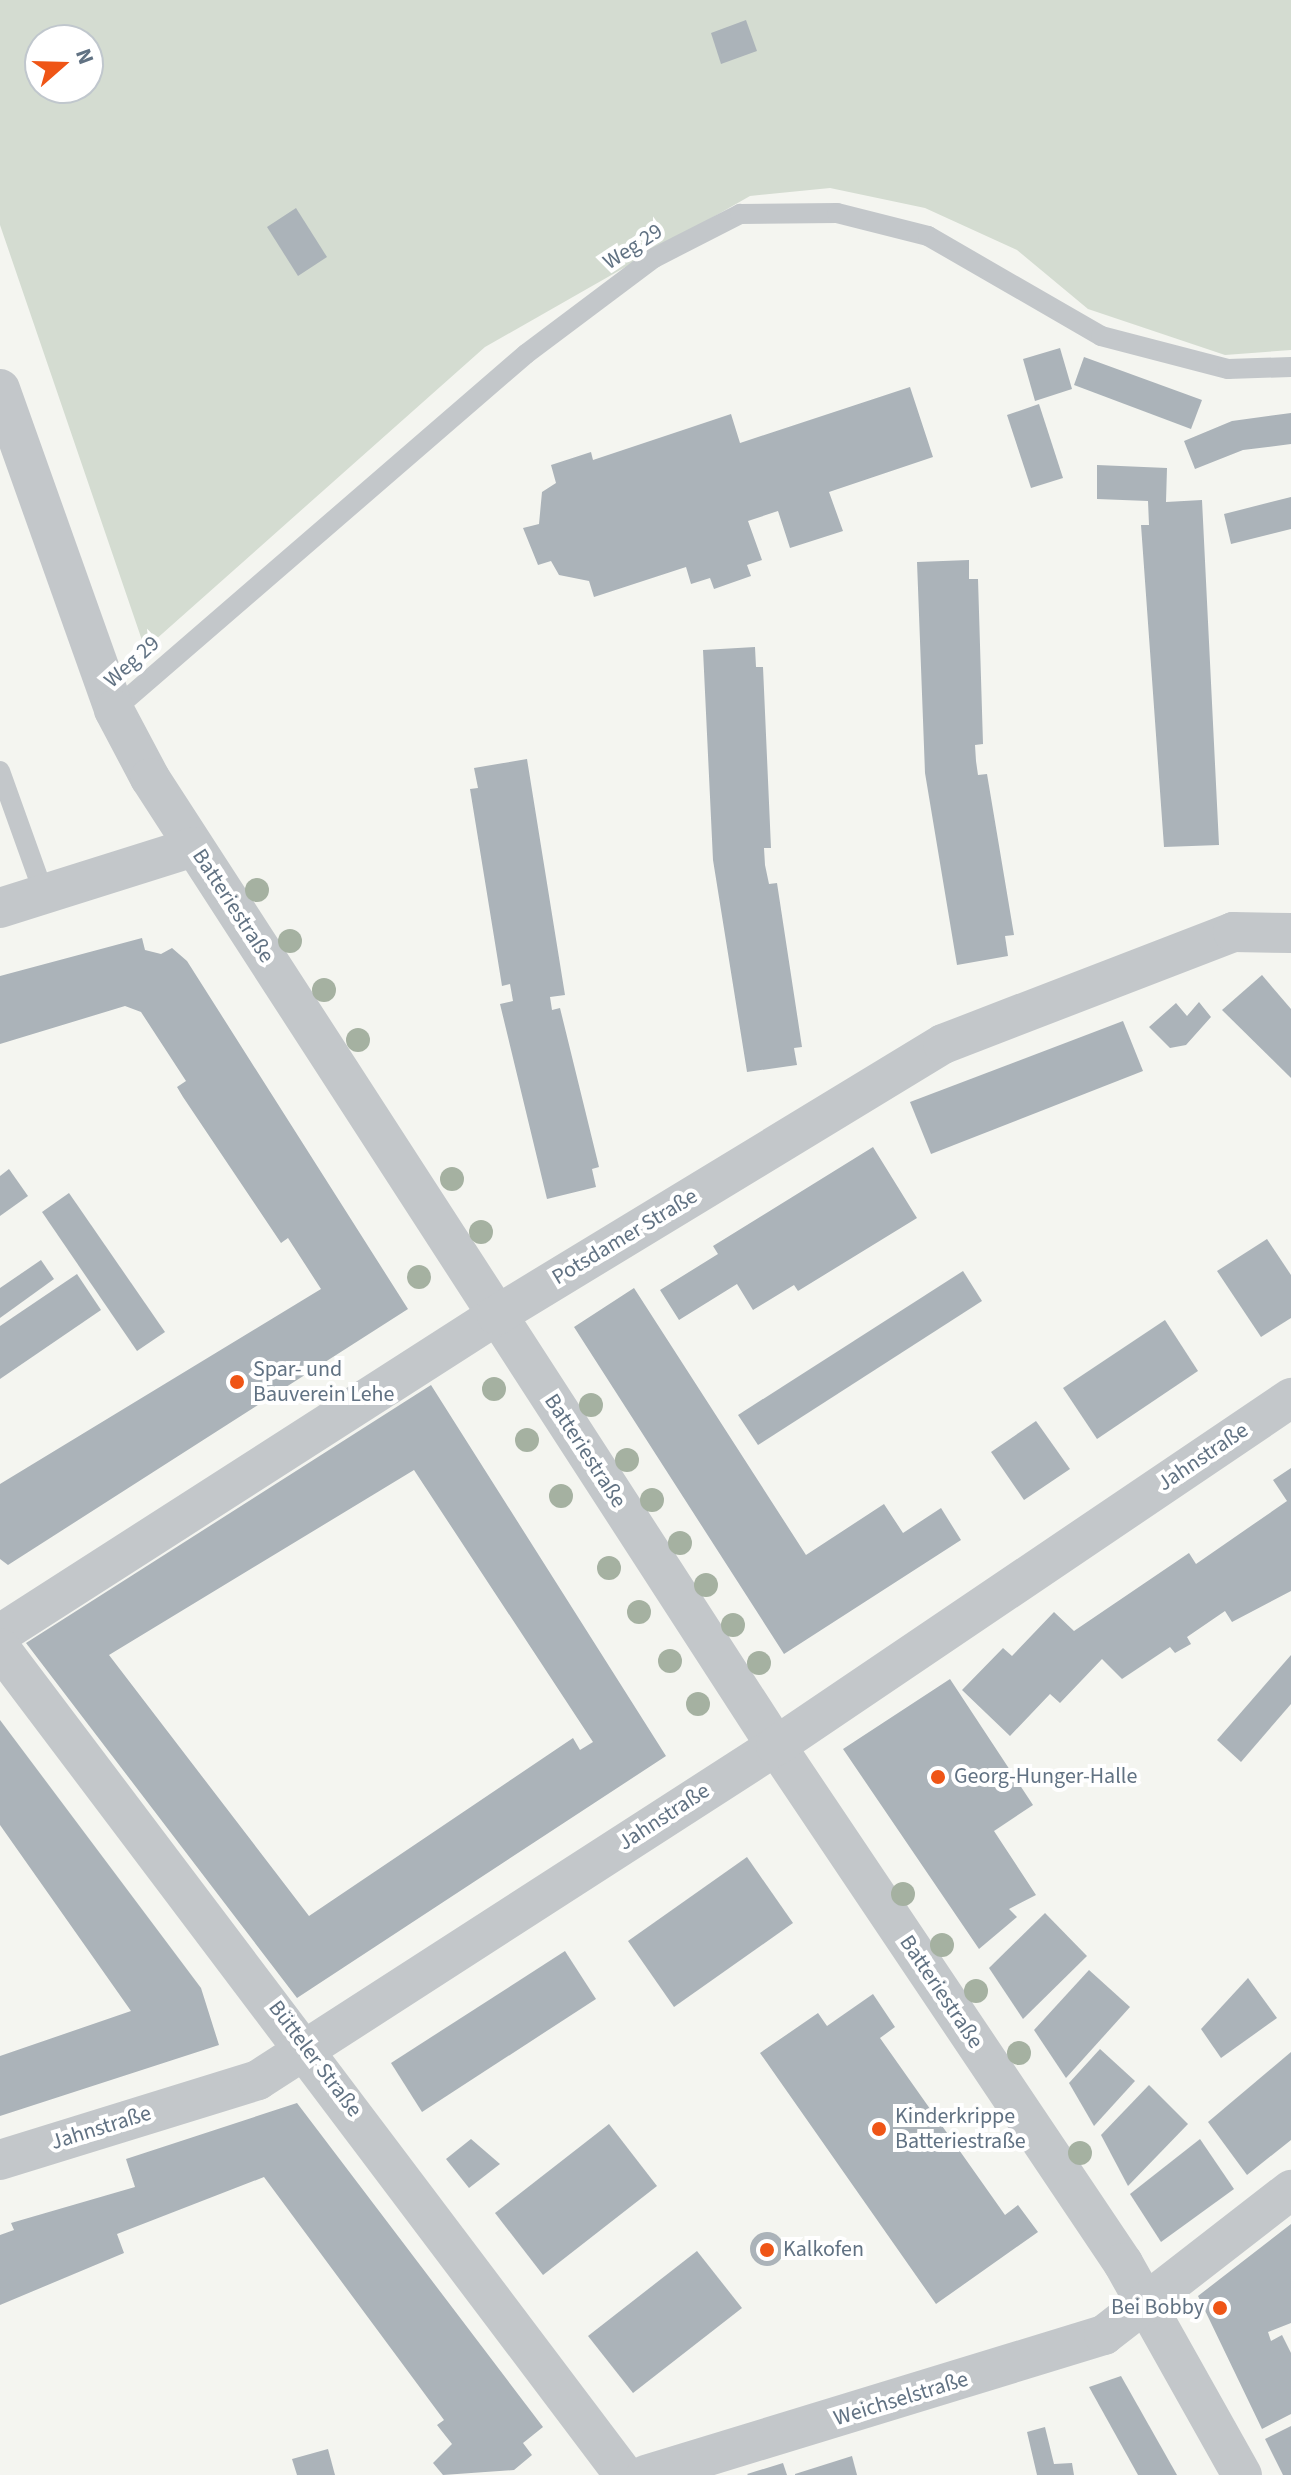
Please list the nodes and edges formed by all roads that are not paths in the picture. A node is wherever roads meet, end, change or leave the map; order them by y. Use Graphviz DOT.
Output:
graph roads {
  1 [pos="1291,367"];
  2 [pos="0,389"];
  3 [pos="114,710"];
  4 [pos="0,771"];
  5 [pos="194,847"];
  6 [pos="44,894"];
  7 [pos="0,908"];
  8 [pos="1290,933"];
  9 [pos="497,1315"];
  10 [pos="1291,1398"];
  11 [pos="0,1634"];
  12 [pos="0,1648"];
  13 [pos="776,1746"];
  14 [pos="307,2047"];
  15 [pos="0,2160"];
  16 [pos="1291,2190"];
  17 [pos="1146,2303"];
  18 [pos="624,2475"];
  19 [pos="646,2475"];
  20 [pos="1242,2475"];
  1 -- 3 [label="lane, Weg 29"];
  2 -- 3 [label="street, Batteriestraße"];
  3 -- 5 [label="street, Batteriestraße"];
  4 -- 6 [label="lane"];
  5 -- 6 [label="street"];
  5 -- 9 [label="street, Batteriestraße"];
  6 -- 7 [label="street"];
  8 -- 9 [label="street, Potsdamer Straße"];
  9 -- 11 [label="street, Potsdamer Straße"];
  9 -- 13 [label="street, Batteriestraße"];
  10 -- 13 [label="street, Jahnstraße"];
  12 -- 14 [label="street, Bütteler Straße"];
  13 -- 14 [label="street, Jahnstraße"];
  13 -- 17 [label="street, Batteriestraße"];
  14 -- 15 [label="street, Jahnstraße"];
  14 -- 18 [label="street, Bütteler Straße"];
  16 -- 17 [label="street, Weichselstraße"];
  17 -- 19 [label="street, Weichselstraße"];
  17 -- 20 [label="street, Batteriestraße"];
}
